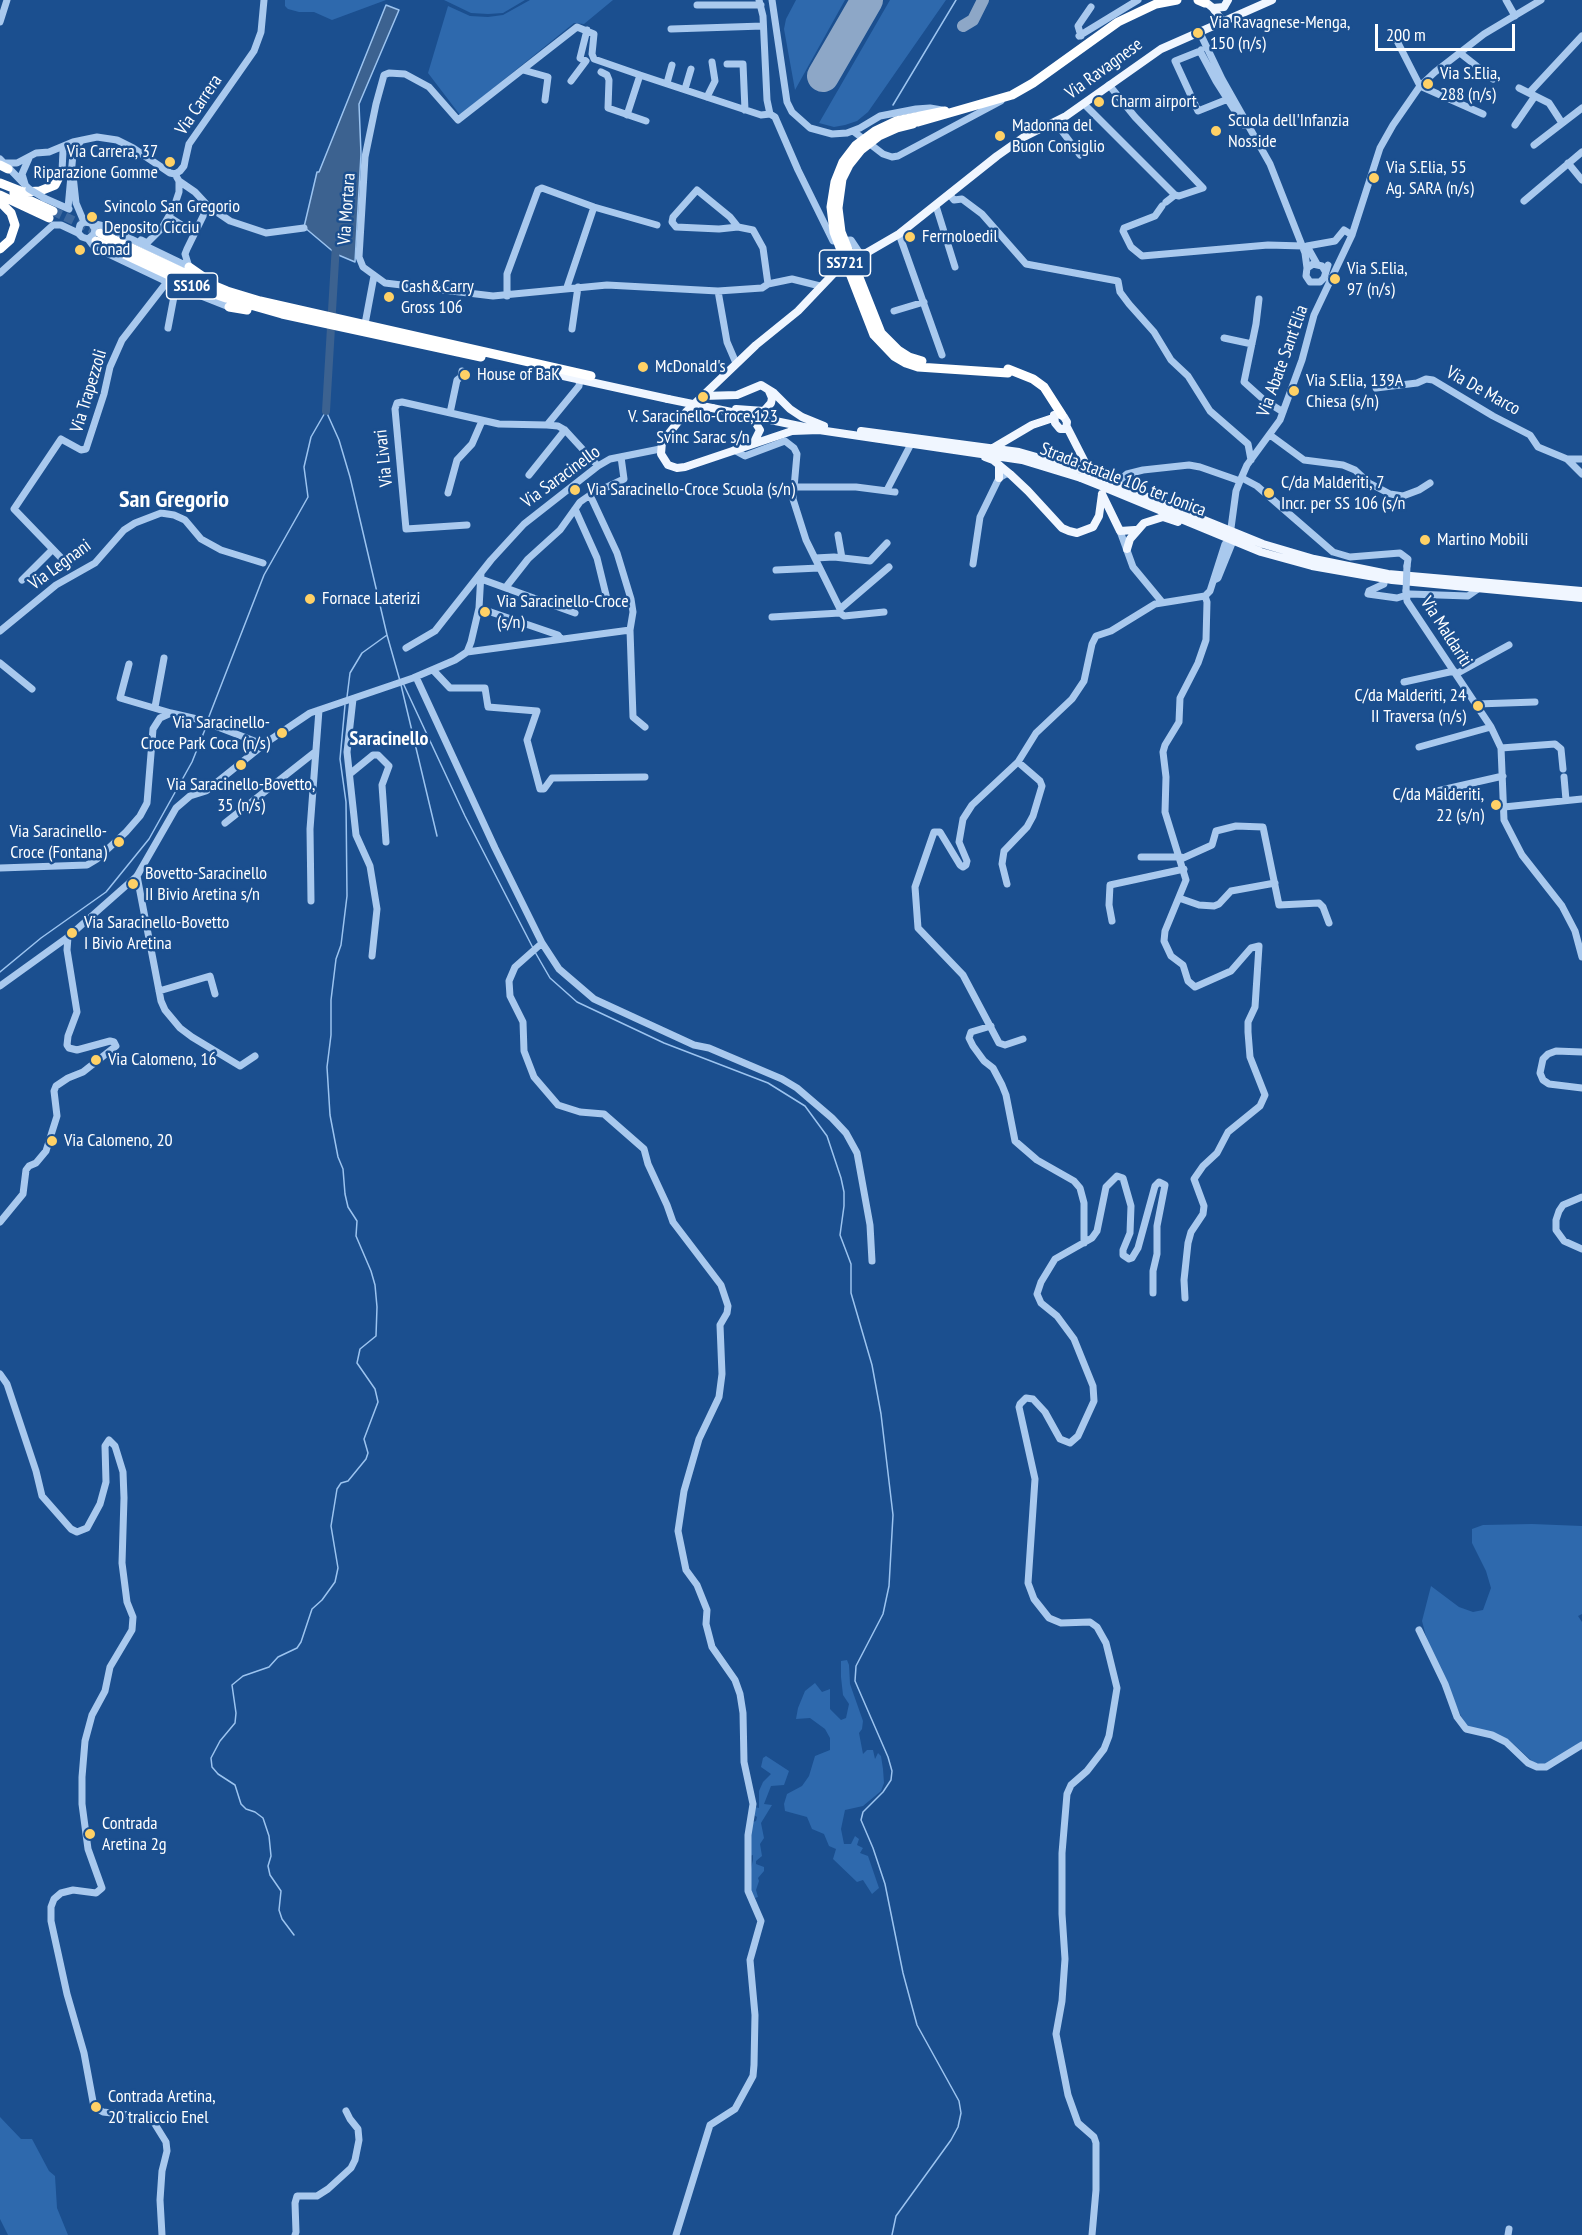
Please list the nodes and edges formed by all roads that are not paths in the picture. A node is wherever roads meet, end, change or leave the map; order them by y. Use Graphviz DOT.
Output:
graph roads {
  1 [pos="7,0"];
  2 [pos="264,0"];
  3 [pos="772,0"];
  4 [pos="1138,0"];
  5 [pos="1151,0"];
  6 [pos="1177,0"];
  7 [pos="1229,0"];
  8 [pos="1272,0"];
  9 [pos="1506,0"];
  10 [pos="1541,0"];
  11 [pos="760,2"];
  12 [pos="1205,3"];
  13 [pos="697,5"];
  14 [pos="1091,7"];
  15 [pos="1236,15"];
  16 [pos="1515,16"];
  17 [pos="1222,21"];
  18 [pos="0,22"];
  19 [pos="763,26"];
  20 [pos="671,29"];
  21 [pos="587,30"];
  22 [pos="1201,30"];
  23 [pos="1394,35"];
  24 [pos="1582,36"];
  25 [pos="1206,48"];
  26 [pos="1460,53"];
  27 [pos="712,62"];
  28 [pos="727,64"];
  29 [pos="672,65"];
  30 [pos="691,69"];
  31 [pos="523,70"];
  32 [pos="601,72"];
  33 [pos="640,75"];
  34 [pos="1493,79"];
  35 [pos="571,81"];
  36 [pos="667,83"];
  37 [pos="1109,85"];
  38 [pos="1420,86"];
  39 [pos="1520,88"];
  40 [pos="685,89"];
  41 [pos="1532,94"];
  42 [pos="1012,95"];
  43 [pos="707,97"];
  44 [pos="1228,99"];
  45 [pos="545,100"];
  46 [pos="1084,104"];
  47 [pos="1582,108"];
  48 [pos="745,110"];
  49 [pos="945,111"];
  50 [pos="770,114"];
  51 [pos="1483,114"];
  52 [pos="627,115"];
  53 [pos="646,121"];
  54 [pos="1055,122"];
  55 [pos="1562,123"];
  56 [pos="1246,124"];
  57 [pos="1515,125"];
  58 [pos="853,130"];
  59 [pos="83,139"];
  60 [pos="73,142"];
  61 [pos="1534,146"];
  62 [pos="48,152"];
  63 [pos="1582,152"];
  64 [pos="1080,155"];
  65 [pos="31,156"];
  66 [pos="1568,163"];
  67 [pos="3,164"];
  68 [pos="71,164"];
  69 [pos="1275,170"];
  70 [pos="62,171"];
  71 [pos="175,174"];
  72 [pos="1582,180"];
  73 [pos="179,182"];
  74 [pos="0,184"];
  75 [pos="28,188"];
  76 [pos="68,193"];
  77 [pos="949,194"];
  78 [pos="0,195"];
  79 [pos="1174,195"];
  80 [pos="46,200"];
  81 [pos="1524,201"];
  82 [pos="0,202"];
  83 [pos="76,203"];
  84 [pos="208,206"];
  85 [pos="936,206"];
  86 [pos="594,207"];
  87 [pos="68,208"];
  88 [pos="79,214"];
  89 [pos="169,217"];
  90 [pos="87,222"];
  91 [pos="657,225"];
  92 [pos="738,227"];
  93 [pos="304,228"];
  94 [pos="78,233"];
  95 [pos="128,233"];
  96 [pos="194,233"];
  97 [pos="899,234"];
  98 [pos="1352,235"];
  99 [pos="95,238"];
  100 [pos="1305,246"];
  101 [pos="0,249"];
  102 [pos="187,249"];
  103 [pos="861,255"];
  104 [pos="1342,255"];
  105 [pos="172,260"];
  106 [pos="189,267"];
  107 [pos="955,267"];
  108 [pos="1323,267"];
  109 [pos="1307,268"];
  110 [pos="0,273"];
  111 [pos="374,276"];
  112 [pos="167,282"];
  113 [pos="1317,283"];
  114 [pos="768,284"];
  115 [pos="176,286"];
  116 [pos="820,286"];
  117 [pos="567,287"];
  118 [pos="578,287"];
  119 [pos="227,291"];
  120 [pos="718,291"];
  121 [pos="507,296"];
  122 [pos="1259,299"];
  123 [pos="1320,301"];
  124 [pos="924,302"];
  125 [pos="229,307"];
  126 [pos="894,311"];
  127 [pos="293,312"];
  128 [pos="282,314"];
  129 [pos="358,325"];
  130 [pos="168,328"];
  131 [pos="572,329"];
  132 [pos="1224,338"];
  133 [pos="1252,344"];
  134 [pos="942,355"];
  135 [pos="736,363"];
  136 [pos="546,369"];
  137 [pos="462,371"];
  138 [pos="1008,371"];
  139 [pos="591,376"];
  140 [pos="720,378"];
  141 [pos="580,379"];
  142 [pos="713,386"];
  143 [pos="765,387"];
  144 [pos="1376,388"];
  145 [pos="727,395"];
  146 [pos="703,396"];
  147 [pos="669,397"];
  148 [pos="738,412"];
  149 [pos="1283,412"];
  150 [pos="450,413"];
  151 [pos="1057,416"];
  152 [pos="482,421"];
  153 [pos="547,425"];
  154 [pos="821,428"];
  155 [pos="565,430"];
  156 [pos="1270,435"];
  157 [pos="753,444"];
  158 [pos="911,444"];
  159 [pos="993,448"];
  160 [pos="660,449"];
  161 [pos="734,450"];
  162 [pos="974,452"];
  163 [pos="621,457"];
  164 [pos="1567,459"];
  165 [pos="1582,459"];
  166 [pos="1251,460"];
  167 [pos="999,465"];
  168 [pos="598,466"];
  169 [pos="1010,474"];
  170 [pos="1082,474"];
  171 [pos="1582,474"];
  172 [pos="529,475"];
  173 [pos="999,478"];
  174 [pos="1241,480"];
  175 [pos="1430,483"];
  176 [pos="794,487"];
  177 [pos="1108,487"];
  178 [pos="887,490"];
  179 [pos="895,492"];
  180 [pos="448,493"];
  181 [pos="590,495"];
  182 [pos="575,509"];
  183 [pos="468,525"];
  184 [pos="1231,528"];
  185 [pos="1135,530"];
  186 [pos="1120,531"];
  187 [pos="1213,531"];
  188 [pos="838,536"];
  189 [pos="1229,542"];
  190 [pos="887,543"];
  191 [pos="1127,549"];
  192 [pos="52,550"];
  193 [pos="815,558"];
  194 [pos="842,558"];
  195 [pos="263,563"];
  196 [pos="973,564"];
  197 [pos="69,566"];
  198 [pos="890,567"];
  199 [pos="819,568"];
  200 [pos="776,570"];
  201 [pos="481,576"];
  202 [pos="1384,579"];
  203 [pos="22,580"];
  204 [pos="506,587"];
  205 [pos="1478,589"];
  206 [pos="1582,591"];
  207 [pos="1406,594"];
  208 [pos="1205,596"];
  209 [pos="1582,598"];
  210 [pos="1162,602"];
  211 [pos="608,603"];
  212 [pos="478,608"];
  213 [pos="840,611"];
  214 [pos="884,612"];
  215 [pos="575,613"];
  216 [pos="772,617"];
  217 [pos="630,630"];
  218 [pos="0,631"];
  219 [pos="561,639"];
  220 [pos="1509,645"];
  221 [pos="406,648"];
  222 [pos="467,652"];
  223 [pos="164,658"];
  224 [pos="0,663"];
  225 [pos="129,664"];
  226 [pos="433,670"];
  227 [pos="1455,673"];
  228 [pos="415,678"];
  229 [pos="1404,682"];
  230 [pos="32,689"];
  231 [pos="352,700"];
  232 [pos="1535,702"];
  233 [pos="1477,704"];
  234 [pos="155,707"];
  235 [pos="319,710"];
  236 [pos="171,713"];
  237 [pos="645,727"];
  238 [pos="1491,727"];
  239 [pos="267,742"];
  240 [pos="1419,747"];
  241 [pos="1501,748"];
  242 [pos="315,752"];
  243 [pos="1018,762"];
  244 [pos="351,773"];
  245 [pos="1503,776"];
  246 [pos="645,777"];
  247 [pos="1437,791"];
  248 [pos="1582,800"];
  249 [pos="1566,801"];
  250 [pos="1504,807"];
  251 [pos="225,823"];
  252 [pos="386,842"];
  253 [pos="1141,857"];
  254 [pos="1181,858"];
  255 [pos="0,868"];
  256 [pos="1184,869"];
  257 [pos="137,876"];
  258 [pos="1275,883"];
  259 [pos="1007,884"];
  260 [pos="1179,898"];
  261 [pos="311,901"];
  262 [pos="1112,921"];
  263 [pos="1329,923"];
  264 [pos="68,937"];
  265 [pos="542,943"];
  266 [pos="372,956"];
  267 [pos="1582,957"];
  268 [pos="1,983"];
  269 [pos="159,991"];
  270 [pos="215,994"];
  271 [pos="991,1026"];
  272 [pos="1023,1039"];
  273 [pos="1582,1052"];
  274 [pos="255,1056"];
  275 [pos="1582,1088"];
  276 [pos="1582,1197"];
  277 [pos="0,1222"];
  278 [pos="1084,1243"];
  279 [pos="1582,1249"];
  280 [pos="872,1261"];
  281 [pos="1152,1293"];
  282 [pos="1185,1298"];
  283 [pos="0,1374"];
  284 [pos="1419,1630"];
  285 [pos="1582,1745"];
  286 [pos="346,2111"];
  287 [pos="162,2235"];
  288 [pos="295,2235"];
  289 [pos="676,2235"];
  290 [pos="1092,2235"];
  1 -- 18 [label="street"];
  2 -- 71 [label="street, Via Carrera"];
  3 -- 58 [label="street"];
  4 -- 14 [label="street"];
  5 -- 49 [label="highway, SS721"];
  6 -- 42 [label="highway, SS721"];
  7 -- 12 [label="main road"];
  7 -- 15 [label="main road"];
  8 -- 15 [label="main road, Via Ravagnese"];
  9 -- 16 [label="street"];
  10 -- 16 [label="street, Via Abate Sant'Elia"];
  11 -- 13 [label="street"];
  11 -- 19 [label="street"];
  12 -- 17 [label="main road"];
  15 -- 17 [label="main road, Via Ravagnese"];
  16 -- 26 [label="street, Via Abate Sant'Elia"];
  17 -- 22 [label="main road, Via Ravagnese"];
  19 -- 20 [label="street"];
  19 -- 50 [label="street"];
  21 -- 31 [label="street"];
  21 -- 33 [label="street"];
  21 -- 35 [label="street"];
  22 -- 25 [label="street"];
  22 -- 37 [label="main road, Via Ravagnese"];
  23 -- 38 [label="street"];
  24 -- 41 [label="street"];
  25 -- 44 [label="street"];
  25 -- 44 [label="street"];
  25 -- 56 [label="street"];
  25 -- 69 [label="street"];
  26 -- 34 [label="street"];
  26 -- 38 [label="street, Via Abate Sant'Elia"];
  27 -- 43 [label="street"];
  28 -- 48 [label="street"];
  29 -- 36 [label="street"];
  30 -- 40 [label="street"];
  31 -- 45 [label="street"];
  31 -- 111 [label="street, Via Mortara"];
  32 -- 52 [label="street"];
  33 -- 36 [label="street"];
  33 -- 52 [label="street"];
  36 -- 40 [label="street"];
  37 -- 46 [label="main road, Via Ravagnese"];
  37 -- 79 [label="street"];
  38 -- 51 [label="street"];
  38 -- 98 [label="street, Via Abate Sant'Elia"];
  39 -- 41 [label="street"];
  40 -- 43 [label="street"];
  41 -- 55 [label="street"];
  41 -- 57 [label="street"];
  42 -- 58 [label="street"];
  42 -- 138 [label="highway, SS721, bridge"];
  43 -- 48 [label="street"];
  44 -- 56 [label="street"];
  46 -- 54 [label="main road, Via Ravagnese"];
  46 -- 79 [label="street"];
  47 -- 55 [label="street"];
  48 -- 50 [label="street"];
  49 -- 58 [label="street"];
  49 -- 138 [label="highway, SS721, bridge"];
  50 -- 103 [label="street"];
  52 -- 53 [label="street"];
  54 -- 64 [label="street"];
  54 -- 77 [label="main road, Via Ravagnese"];
  55 -- 61 [label="street"];
  56 -- 69 [label="street"];
  59 -- 60 [label="street"];
  59 -- 68 [label="street"];
  59 -- 71 [label="street"];
  60 -- 62 [label="street"];
  60 -- 70 [label="street"];
  62 -- 65 [label="street"];
  62 -- 70 [label="street"];
  63 -- 66 [label="street"];
  65 -- 67 [label="street"];
  65 -- 75 [label="street"];
  66 -- 72 [label="street"];
  66 -- 81 [label="street"];
  67 -- 75 [label="street"];
  68 -- 76 [label="street"];
  68 -- 83 [label="street"];
  69 -- 100 [label="street"];
  70 -- 74 [label="highway"];
  71 -- 73 [label="street"];
  73 -- 84 [label="street"];
  73 -- 89 [label="street"];
  74 -- 78 [label="highway"];
  75 -- 80 [label="street, bridge"];
  76 -- 80 [label="street"];
  76 -- 87 [label="street"];
  77 -- 85 [label="main road, Via Ravagnese"];
  77 -- 166 [label="street"];
  79 -- 100 [label="street"];
  80 -- 87 [label="street"];
  82 -- 101 [label="highway"];
  83 -- 87 [label="street"];
  83 -- 88 [label="street"];
  84 -- 93 [label="street"];
  84 -- 96 [label="street"];
  85 -- 97 [label="main road, Via Ravagnese"];
  85 -- 107 [label="street"];
  86 -- 91 [label="street"];
  86 -- 117 [label="street"];
  86 -- 121 [label="street"];
  87 -- 88 [label="street"];
  88 -- 90 [label="street"];
  89 -- 95 [label="street"];
  89 -- 96 [label="street"];
  90 -- 94 [label="street"];
  90 -- 99 [label="street"];
  90 -- 105 [label="street"];
  92 -- 92 [label="street"];
  92 -- 114 [label="street"];
  94 -- 99 [label="street"];
  94 -- 110 [label="street"];
  96 -- 102 [label="street"];
  97 -- 103 [label="main road, Via Ravagnese"];
  97 -- 124 [label="street"];
  98 -- 100 [label="street"];
  98 -- 104 [label="street, Via Abate Sant'Elia"];
  99 -- 112 [label="street"];
  99 -- 119 [label="highway, SS106"];
  99 -- 128 [label="highway, SS106"];
  100 -- 108 [label="street"];
  100 -- 109 [label="street"];
  102 -- 105 [label="street"];
  102 -- 106 [label="street"];
  103 -- 116 [label="main road, Via Ravagnese"];
  104 -- 108 [label="street, Via Abate Sant'Elia"];
  104 -- 123 [label="street, Via Abate Sant'Elia"];
  105 -- 106 [label="street"];
  106 -- 119 [label="highway"];
  108 -- 109 [label="street, Via Abate Sant'Elia"];
  108 -- 113 [label="street"];
  109 -- 113 [label="street, Via Abate Sant'Elia"];
  111 -- 121 [label="street"];
  111 -- 129 [label="street"];
  112 -- 115 [label="street"];
  112 -- 192 [label="street, Via Trapezzoli"];
  113 -- 123 [label="street, Via Abate Sant'Elia"];
  114 -- 116 [label="street"];
  114 -- 120 [label="street"];
  115 -- 125 [label="street"];
  115 -- 130 [label="street"];
  116 -- 135 [label="main road"];
  117 -- 118 [label="street"];
  117 -- 121 [label="street"];
  118 -- 120 [label="street"];
  118 -- 131 [label="street"];
  119 -- 127 [label="highway, SS106"];
  120 -- 135 [label="street"];
  122 -- 133 [label="street"];
  123 -- 149 [label="street, Via Abate Sant'Elia"];
  124 -- 126 [label="street"];
  124 -- 134 [label="street"];
  125 -- 128 [label="highway"];
  127 -- 128 [label="highway, SS106"];
  127 -- 129 [label="highway, SS106"];
  129 -- 136 [label="highway, SS106"];
  132 -- 133 [label="street"];
  133 -- 149 [label="street"];
  135 -- 140 [label="main road"];
  136 -- 139 [label="highway, Strada statale 106 ter Jonica"];
  136 -- 141 [label="main road, Strada statale 106 ter Jonica"];
  137 -- 150 [label="street"];
  138 -- 151 [label="highway, SS721"];
  139 -- 147 [label="main road, Strada statale 106 ter Jonica"];
  140 -- 142 [label="main road"];
  140 -- 145 [label="main road"];
  141 -- 147 [label="main road, Strada statale 106 ter Jonica"];
  141 -- 153 [label="street"];
  142 -- 145 [label="main road"];
  142 -- 146 [label="main road"];
  143 -- 145 [label="main road"];
  143 -- 148 [label="main road"];
  143 -- 154 [label="main road"];
  144 -- 164 [label="street, Via De Marco"];
  145 -- 146 [label="main road"];
  146 -- 160 [label="main road"];
  147 -- 148 [label="main road, Strada statale 106 ter Jonica, bridge"];
  148 -- 154 [label="main road, Strada statale 106 ter Jonica"];
  148 -- 157 [label="main road"];
  149 -- 156 [label="street, Via Abate Sant'Elia"];
  150 -- 152 [label="street, Via Livari"];
  150 -- 183 [label="street, Via Livari"];
  151 -- 159 [label="main road"];
  151 -- 177 [label="main road, SS721"];
  152 -- 153 [label="street, Via Livari"];
  152 -- 180 [label="street"];
  153 -- 155 [label="street, Via Livari"];
  154 -- 157 [label="main road"];
  154 -- 158 [label="main road, Strada statale 106 ter Jonica"];
  154 -- 159 [label="main road, Strada statale 106 ter Jonica"];
  155 -- 168 [label="street"];
  155 -- 172 [label="street"];
  156 -- 166 [label="street, Via Abate Sant'Elia"];
  156 -- 175 [label="street"];
  157 -- 161 [label="main road"];
  158 -- 162 [label="main road, Strada statale 106 ter Jonica"];
  158 -- 178 [label="street"];
  159 -- 170 [label="main road, Strada statale 106 ter Jonica"];
  160 -- 161 [label="main road"];
  160 -- 163 [label="street, Via Saracinello"];
  161 -- 176 [label="street"];
  162 -- 167 [label="main road"];
  162 -- 170 [label="main road, Strada statale 106 ter Jonica"];
  163 -- 168 [label="street, Via Saracinello"];
  163 -- 181 [label="street"];
  164 -- 165 [label="street"];
  164 -- 171 [label="street"];
  166 -- 174 [label="street, Via Abate Sant'Elia"];
  167 -- 169 [label="main road"];
  167 -- 173 [label="main road"];
  168 -- 201 [label="street, Via Saracinello"];
  169 -- 173 [label="street"];
  169 -- 177 [label="main road"];
  170 -- 177 [label="main road, Strada statale 106 ter Jonica, bridge"];
  173 -- 196 [label="street"];
  174 -- 177 [label="street"];
  174 -- 184 [label="street, Via Abate Sant'Elia"];
  174 -- 207 [label="street, Via Maldariti, bridge"];
  176 -- 178 [label="street"];
  176 -- 193 [label="street"];
  177 -- 186 [label="main road, SS721"];
  177 -- 187 [label="main road, Strada statale 106 ter Jonica"];
  177 -- 206 [label="main road, Strada statale 106 ter Jonica"];
  178 -- 179 [label="street"];
  181 -- 182 [label="street"];
  181 -- 217 [label="street"];
  182 -- 204 [label="street"];
  182 -- 211 [label="street"];
  185 -- 186 [label="main road"];
  185 -- 187 [label="main road"];
  185 -- 191 [label="main road"];
  186 -- 191 [label="street, SS721"];
  187 -- 189 [label="main road, Strada statale 106 ter Jonica"];
  188 -- 194 [label="street"];
  189 -- 202 [label="main road, Strada statale 106 ter Jonica"];
  189 -- 208 [label="street"];
  190 -- 194 [label="street"];
  191 -- 210 [label="street, SS721"];
  192 -- 197 [label="street"];
  192 -- 203 [label="street"];
  193 -- 194 [label="street"];
  193 -- 199 [label="street"];
  195 -- 218 [label="street, Via Legnani"];
  198 -- 213 [label="street"];
  199 -- 200 [label="street"];
  199 -- 213 [label="street"];
  201 -- 204 [label="street"];
  201 -- 212 [label="street"];
  201 -- 221 [label="street, Via Saracinello"];
  202 -- 205 [label="main road, Strada statale 106 ter Jonica"];
  202 -- 207 [label="street"];
  204 -- 215 [label="street"];
  205 -- 207 [label="street"];
  205 -- 209 [label="main road, Strada statale 106 ter Jonica"];
  207 -- 227 [label="street, Via Maldariti"];
  208 -- 210 [label="street"];
  208 -- 254 [label="street"];
  210 -- 243 [label="street"];
  212 -- 219 [label="street"];
  212 -- 222 [label="street"];
  213 -- 214 [label="street"];
  213 -- 216 [label="street"];
  217 -- 219 [label="street"];
  217 -- 237 [label="street"];
  219 -- 222 [label="street"];
  220 -- 227 [label="street"];
  222 -- 226 [label="street"];
  223 -- 234 [label="street"];
  224 -- 230 [label="street"];
  225 -- 234 [label="street"];
  226 -- 228 [label="street"];
  226 -- 246 [label="street"];
  227 -- 229 [label="street"];
  227 -- 233 [label="street, Via Maldariti"];
  228 -- 231 [label="street"];
  228 -- 265 [label="street"];
  231 -- 235 [label="street"];
  231 -- 244 [label="street"];
  232 -- 233 [label="street"];
  233 -- 238 [label="street, Via Maldariti"];
  234 -- 236 [label="street"];
  235 -- 239 [label="street"];
  235 -- 242 [label="street"];
  236 -- 239 [label="street"];
  236 -- 255 [label="street"];
  238 -- 240 [label="street"];
  238 -- 241 [label="street, Via Maldariti"];
  239 -- 257 [label="street"];
  241 -- 245 [label="street, Via Maldariti"];
  241 -- 249 [label="street"];
  242 -- 251 [label="street"];
  242 -- 261 [label="street"];
  243 -- 259 [label="street"];
  243 -- 271 [label="street"];
  244 -- 252 [label="street"];
  244 -- 266 [label="street"];
  245 -- 247 [label="street"];
  245 -- 250 [label="street, Via Maldariti"];
  248 -- 249 [label="street"];
  249 -- 250 [label="street"];
  250 -- 267 [label="street, Via Maldariti"];
  253 -- 254 [label="street"];
  254 -- 256 [label="street"];
  254 -- 258 [label="street"];
  256 -- 260 [label="street"];
  256 -- 262 [label="street"];
  257 -- 264 [label="street"];
  257 -- 269 [label="street"];
  258 -- 260 [label="street"];
  258 -- 263 [label="street"];
  260 -- 282 [label="street"];
  264 -- 268 [label="street"];
  264 -- 277 [label="street"];
  265 -- 280 [label="street"];
  265 -- 289 [label="street"];
  269 -- 270 [label="street"];
  269 -- 274 [label="street"];
  271 -- 272 [label="street"];
  271 -- 278 [label="street"];
  273 -- 275 [label="street"];
  276 -- 279 [label="street"];
  278 -- 281 [label="street"];
  278 -- 290 [label="street"];
  283 -- 287 [label="street"];
  284 -- 285 [label="street"];
  286 -- 288 [label="street"];
}
